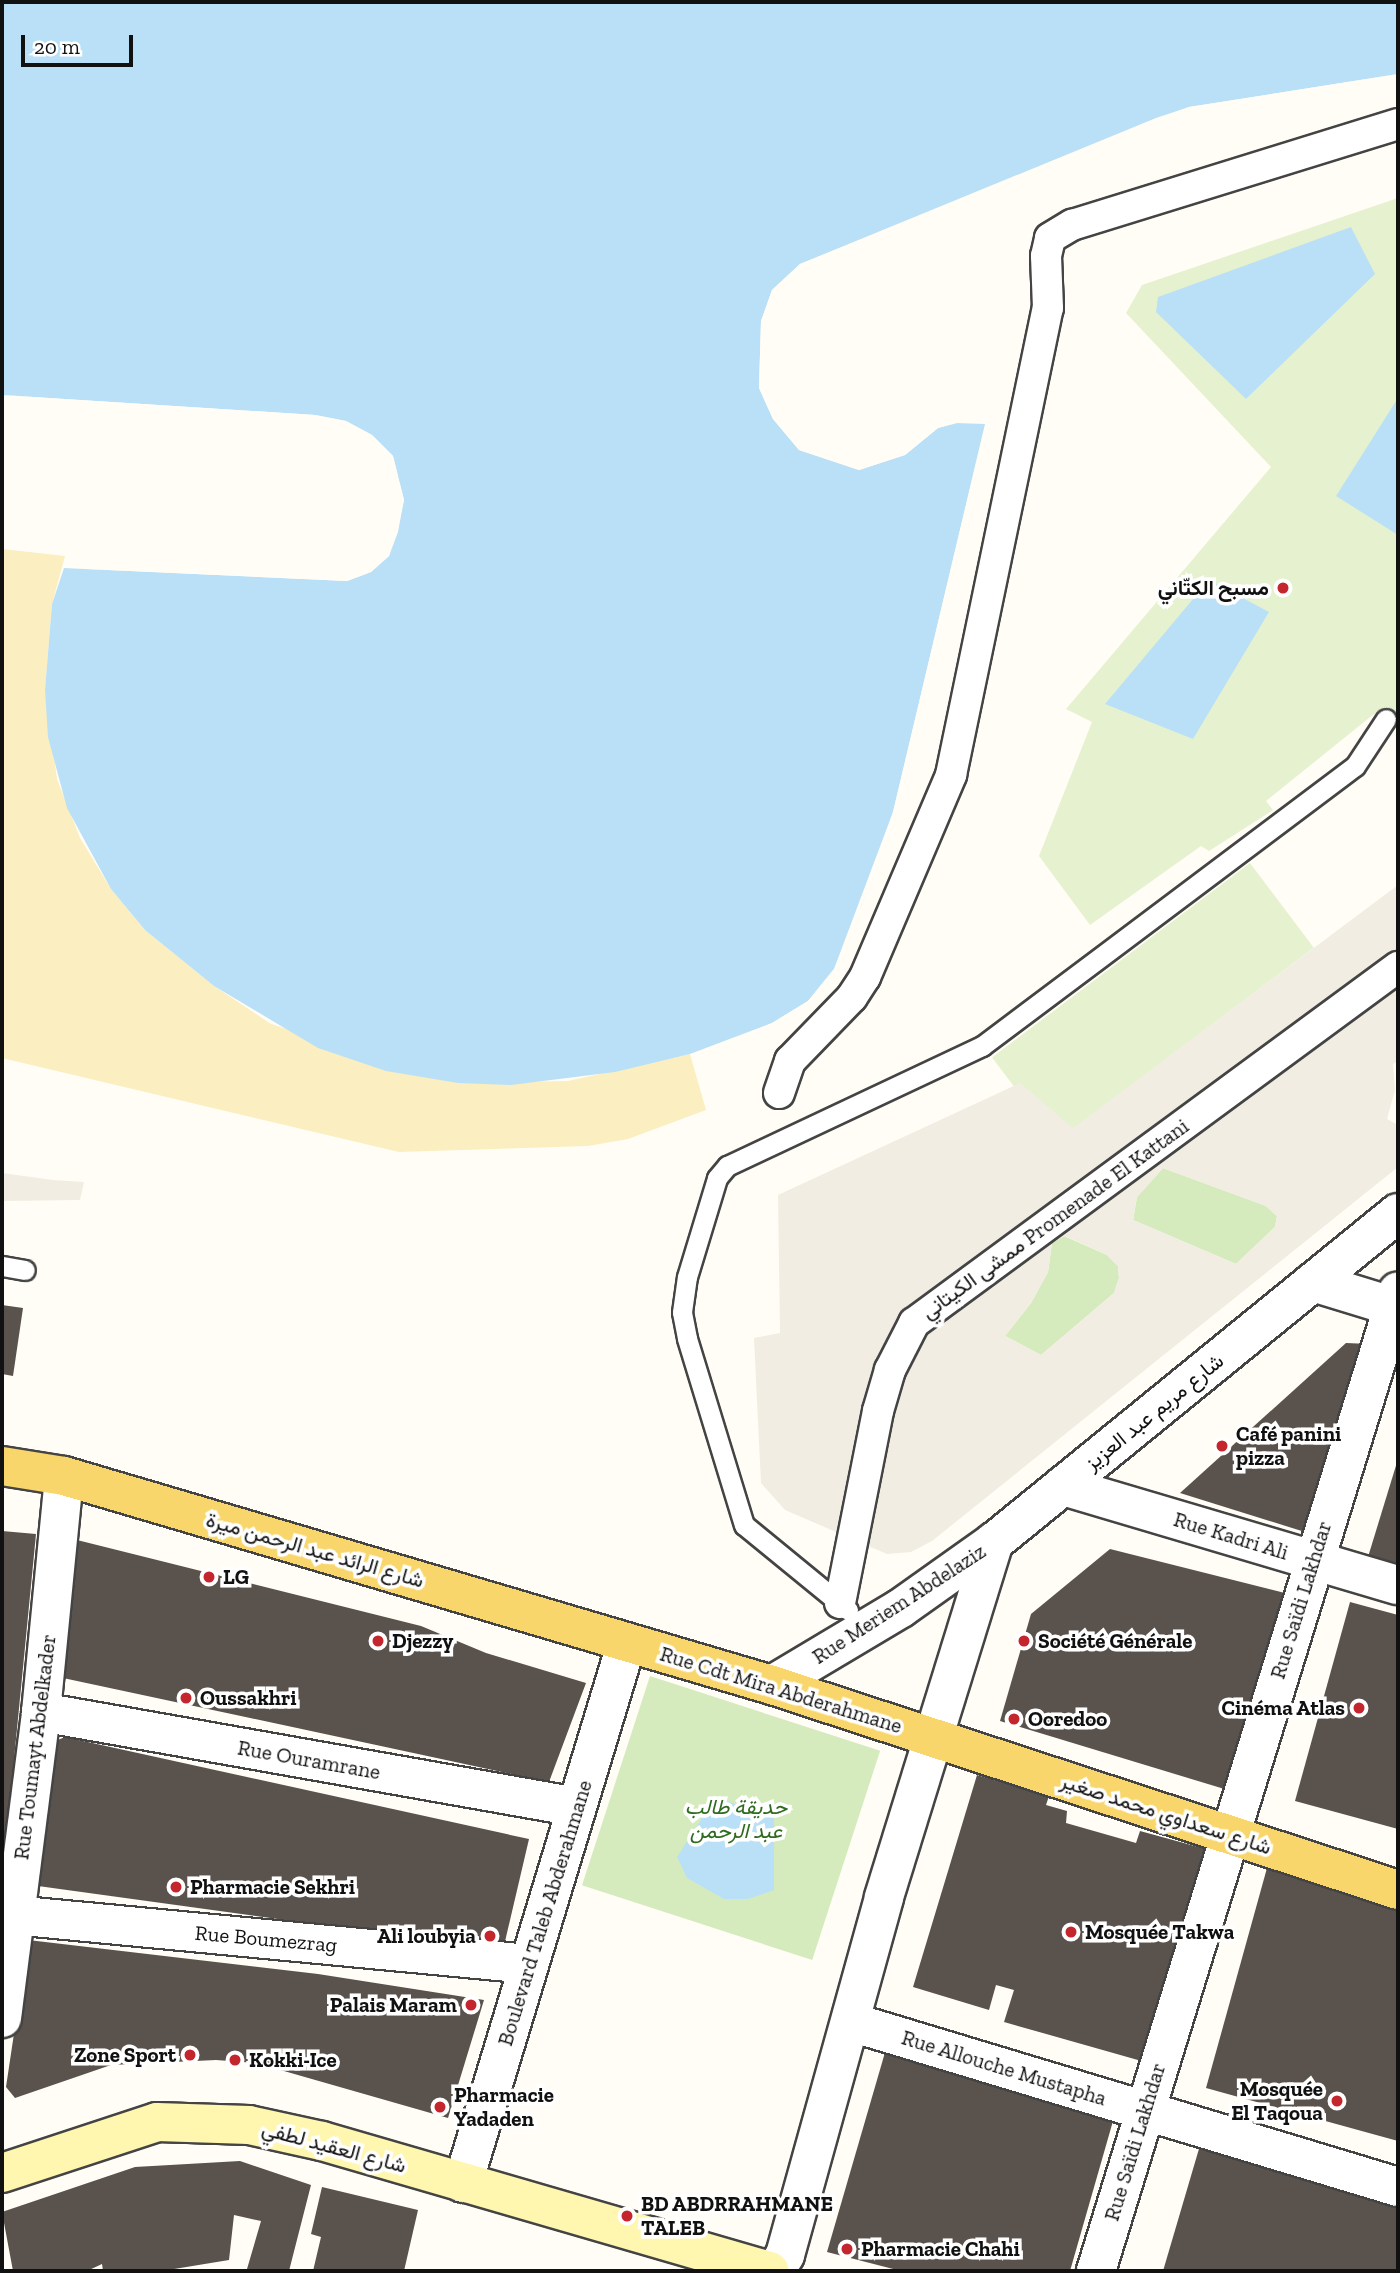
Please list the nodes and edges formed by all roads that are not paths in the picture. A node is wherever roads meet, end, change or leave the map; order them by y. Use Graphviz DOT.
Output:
graph roads {
  1 [pos="1398,124"];
  2 [pos="1386,719"];
  3 [pos="1398,967"];
  4 [pos="779,1093"];
  5 [pos="1398,1213"];
  6 [pos="2,1266"];
  7 [pos="25,1270"];
  8 [pos="1313,1282"];
  9 [pos="1397,1302"];
  10 [pos="2,1465"];
  11 [pos="64,1476"];
  12 [pos="1063,1486"];
  13 [pos="994,1542"];
  14 [pos="1313,1560"];
  15 [pos="1398,1585"];
  16 [pos="854,1615"];
  17 [pos="627,1642"];
  18 [pos="772,1685"];
  19 [pos="41,1712"];
  20 [pos="934,1738"];
  21 [pos="577,1807"];
  22 [pos="1228,1834"];
  23 [pos="1398,1890"];
  24 [pos="8,1914"];
  25 [pos="530,1964"];
  26 [pos="2,2018"];
  27 [pos="851,2022"];
  28 [pos="1145,2111"];
  29 [pos="2,2173"];
  30 [pos="463,2183"];
  31 [pos="1398,2187"];
  32 [pos="769,2271"];
  33 [pos="775,2271"];
  34 [pos="1096,2271"];
  1 -- 4 [label="street"];
  2 -- 16 [label="lane"];
  3 -- 16 [label="street, ممشى الكيتاني Promenade El Kattani"];
  5 -- 8 [label="street"];
  6 -- 7 [label="lane"];
  8 -- 9 [label="street"];
  8 -- 12 [label="street, شارع مريم عبد العزيز"];
  9 -- 14 [label="street, Rue Saïdi Lakhdar"];
  10 -- 11 [label="main road, شارع الرائد عبد الرحمن ميرة"];
  11 -- 17 [label="main road, شارع الرائد عبد الرحمن ميرة"];
  11 -- 19 [label="street, Rue Toumayt Abdelkader"];
  12 -- 13 [label="street, شارع مريم عبد العزيز"];
  12 -- 14 [label="street, Rue Kadri Ali"];
  13 -- 16 [label="street, Rue Meriem Abdelaziz"];
  13 -- 20 [label="street, Rue Meriem Abdelaziz"];
  14 -- 15 [label="street, Rue Kadri Ali"];
  14 -- 22 [label="street, Rue Saïdi Lakhdar"];
  16 -- 18 [label="street, Rue Meriem Abdelaziz"];
  17 -- 18 [label="main road, Rue Cdt Mira Abderahmane"];
  17 -- 21 [label="street, Boulevard Taleb Abderahmane"];
  18 -- 20 [label="main road, Rue Cdt Mira Abderahmane"];
  19 -- 21 [label="street, Rue Ouramrane"];
  19 -- 24 [label="street, Rue Toumayt Abdelkader"];
  20 -- 22 [label="main road, شارع سعداوي محمد صغير"];
  20 -- 27 [label="street"];
  21 -- 25 [label="street, Boulevard Taleb Abderahmane"];
  22 -- 23 [label="main road, شارع سعداوي محمد صغير"];
  22 -- 28 [label="street, Rue Saïdi Lakhdar"];
  24 -- 25 [label="street, Rue Boumezrag"];
  24 -- 26 [label="street, Rue Toumayt Abdelkader"];
  25 -- 30 [label="street, Boulevard Taleb Abderahmane"];
  27 -- 28 [label="street, Rue Allouche Mustapha"];
  27 -- 33 [label="street"];
  28 -- 31 [label="street, Rue Allouche Mustapha"];
  28 -- 34 [label="street, Rue Saïdi Lakhdar"];
  29 -- 30 [label="main road, شارع العقيد لطفي"];
  30 -- 32 [label="main road, شارع العقيد لطفي"];
}
